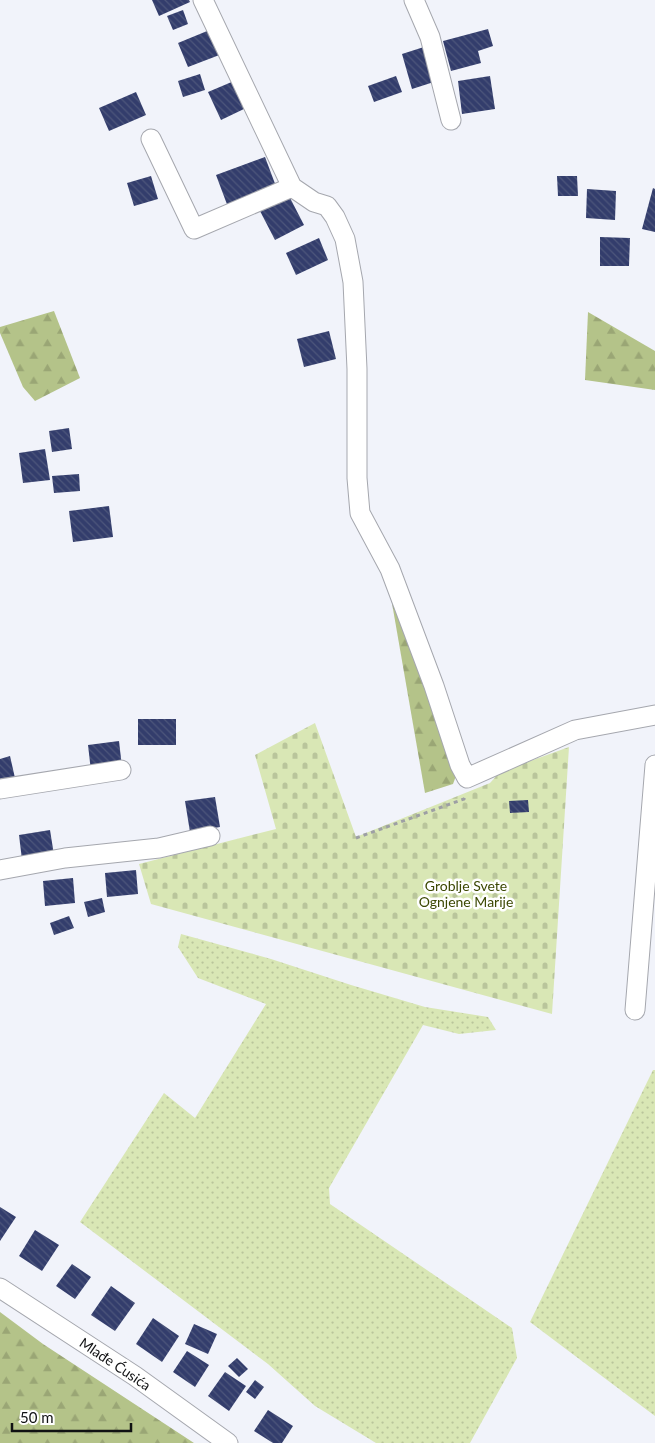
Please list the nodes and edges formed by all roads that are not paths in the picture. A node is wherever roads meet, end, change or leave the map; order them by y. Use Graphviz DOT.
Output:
graph roads {
  1 [pos="204,0"];
  2 [pos="414,0"];
  3 [pos="452,120"];
  4 [pos="151,139"];
  5 [pos="292,187"];
  6 [pos="655,715"];
  7 [pos="655,765"];
  8 [pos="121,770"];
  9 [pos="0,789"];
  10 [pos="210,836"];
  11 [pos="0,870"];
  12 [pos="635,1010"];
  13 [pos="0,1288"];
  14 [pos="228,1443"];
  1 -- 5 [label="street"];
  2 -- 3 [label="street"];
  4 -- 5 [label="street"];
  5 -- 6 [label="street"];
  7 -- 12 [label="street"];
  8 -- 9 [label="street"];
  10 -- 11 [label="street"];
  13 -- 14 [label="street, Mlađe Ćusića"];
}
